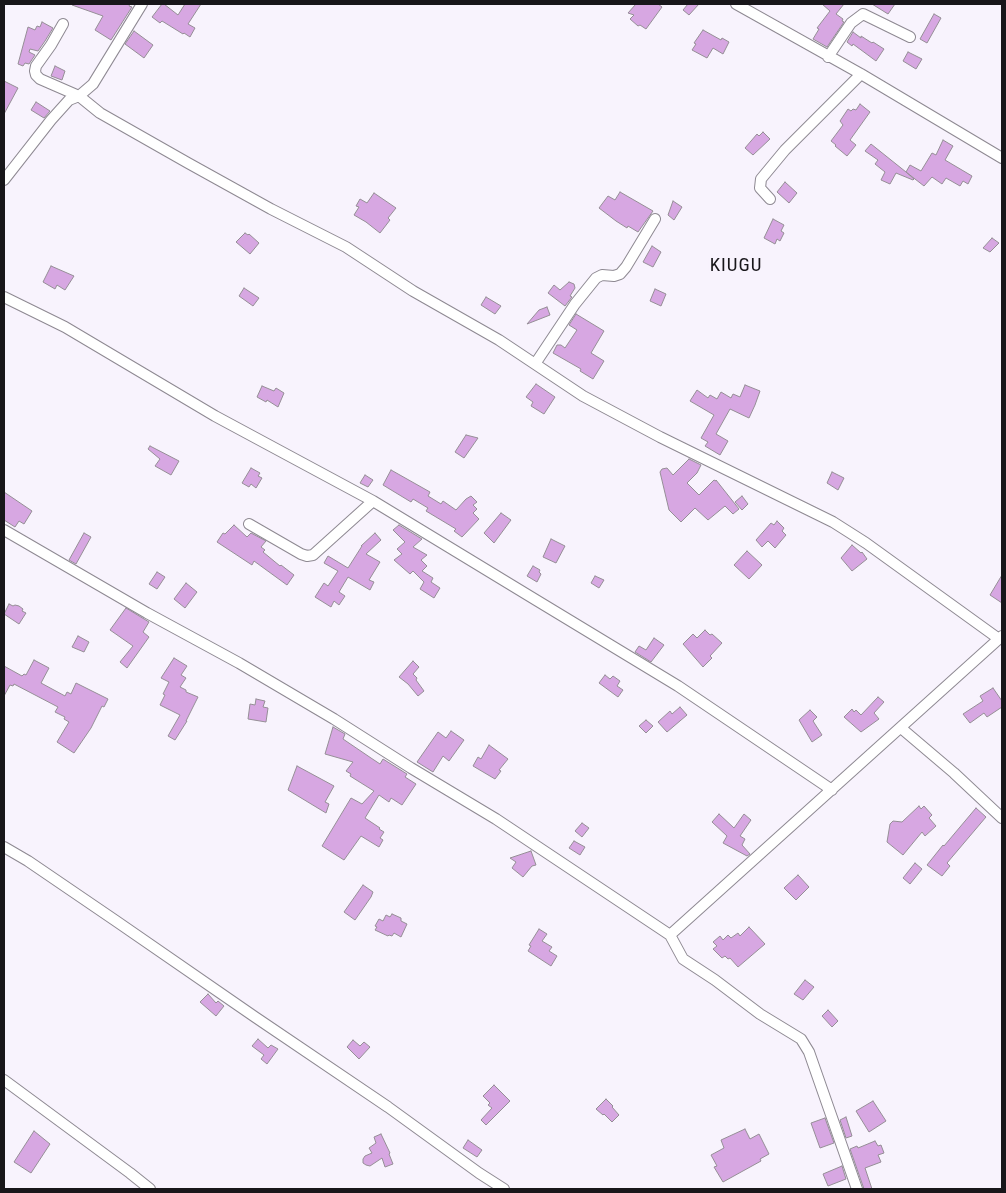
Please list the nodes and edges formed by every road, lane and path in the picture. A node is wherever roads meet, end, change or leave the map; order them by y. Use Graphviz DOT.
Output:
graph roads {
  1 [pos="142,4"];
  2 [pos="736,4"];
  3 [pos="63,24"];
  4 [pos="910,37"];
  5 [pos="828,57"];
  6 [pos="861,74"];
  7 [pos="79,96"];
  8 [pos="1002,158"];
  9 [pos="4,180"];
  10 [pos="770,199"];
  11 [pos="656,218"];
  12 [pos="4,297"];
  13 [pos="535,364"];
  14 [pos="373,500"];
  15 [pos="249,524"];
  16 [pos="4,530"];
  17 [pos="1001,638"];
  18 [pos="901,728"];
  19 [pos="832,790"];
  20 [pos="1002,818"];
  21 [pos="4,847"];
  22 [pos="670,935"];
  23 [pos="4,1080"];
  24 [pos="150,1189"];
  25 [pos="504,1189"];
  26 [pos="856,1189"];
  1 -- 7 [label="street"];
  2 -- 5 [label="street"];
  3 -- 7 [label="street"];
  4 -- 5 [label="street"];
  5 -- 6 [label="street"];
  6 -- 8 [label="street"];
  6 -- 10 [label="street"];
  7 -- 9 [label="street"];
  7 -- 13 [label="street"];
  11 -- 13 [label="street"];
  12 -- 14 [label="street"];
  13 -- 17 [label="street"];
  14 -- 15 [label="street"];
  14 -- 19 [label="street"];
  16 -- 22 [label="street"];
  17 -- 18 [label="street"];
  18 -- 19 [label="street"];
  18 -- 20 [label="street"];
  19 -- 22 [label="street"];
  21 -- 25 [label="street"];
  22 -- 26 [label="street"];
  23 -- 24 [label="street"];
}
